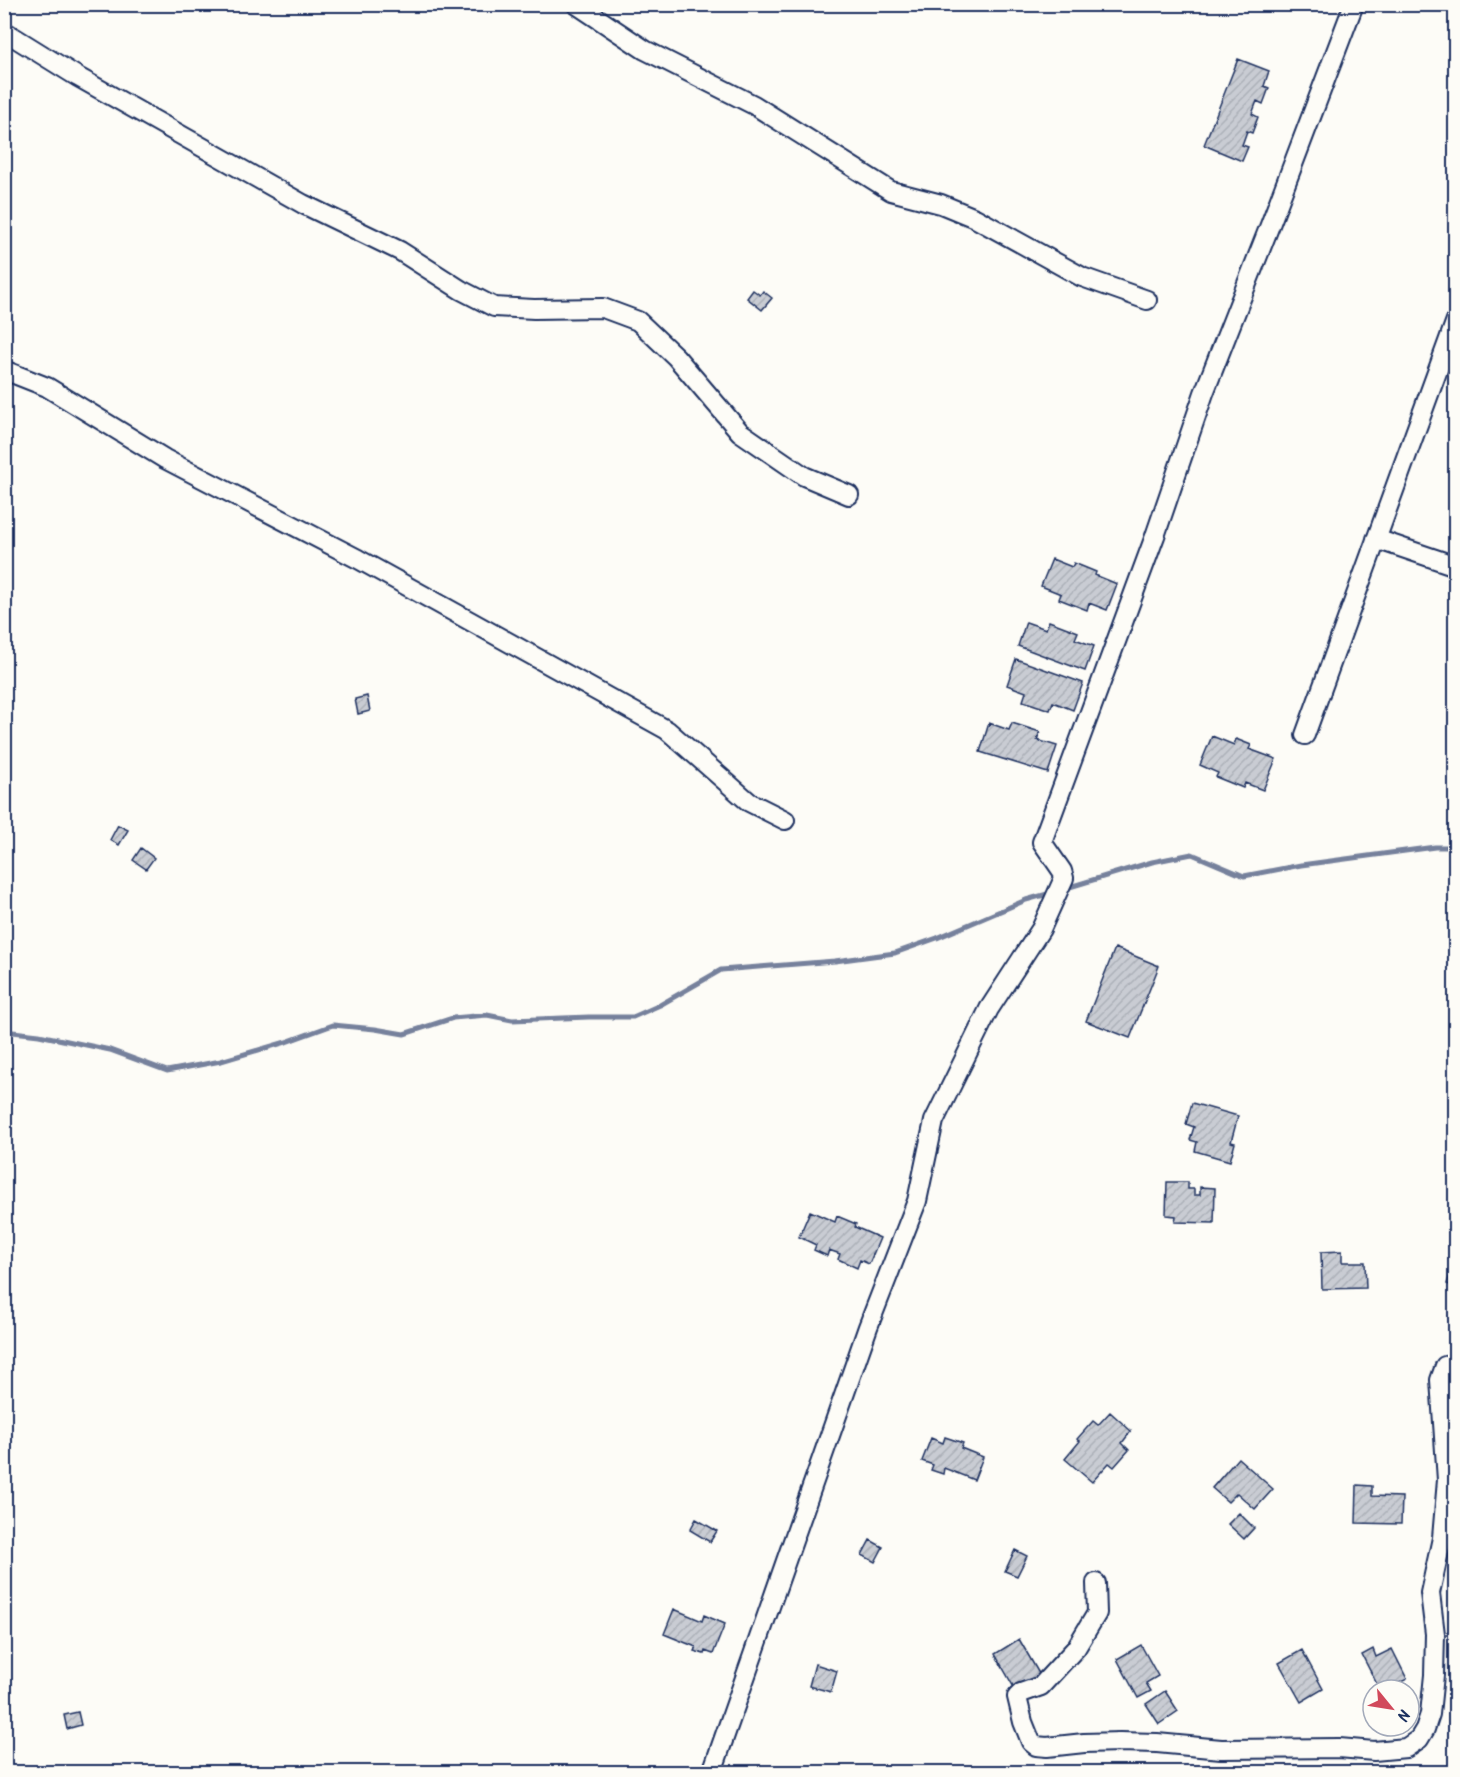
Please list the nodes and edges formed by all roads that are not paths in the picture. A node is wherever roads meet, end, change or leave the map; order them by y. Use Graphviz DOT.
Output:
graph roads {
  1 [pos="576,4"];
  2 [pos="1354,4"];
  3 [pos="4,31"];
  4 [pos="1147,300"];
  5 [pos="1455,320"];
  6 [pos="4,370"];
  7 [pos="849,495"];
  8 [pos="1376,539"];
  9 [pos="1455,566"];
  10 [pos="1305,735"];
  11 [pos="785,820"];
  12 [pos="1455,1363"];
  13 [pos="1096,1583"];
  14 [pos="712,1773"];
  1 -- 4 [label="street"];
  2 -- 14 [label="street"];
  3 -- 7 [label="street"];
  5 -- 8 [label="street"];
  6 -- 11 [label="street"];
  8 -- 9 [label="street"];
  8 -- 10 [label="street"];
  12 -- 13 [label="street"];
}
